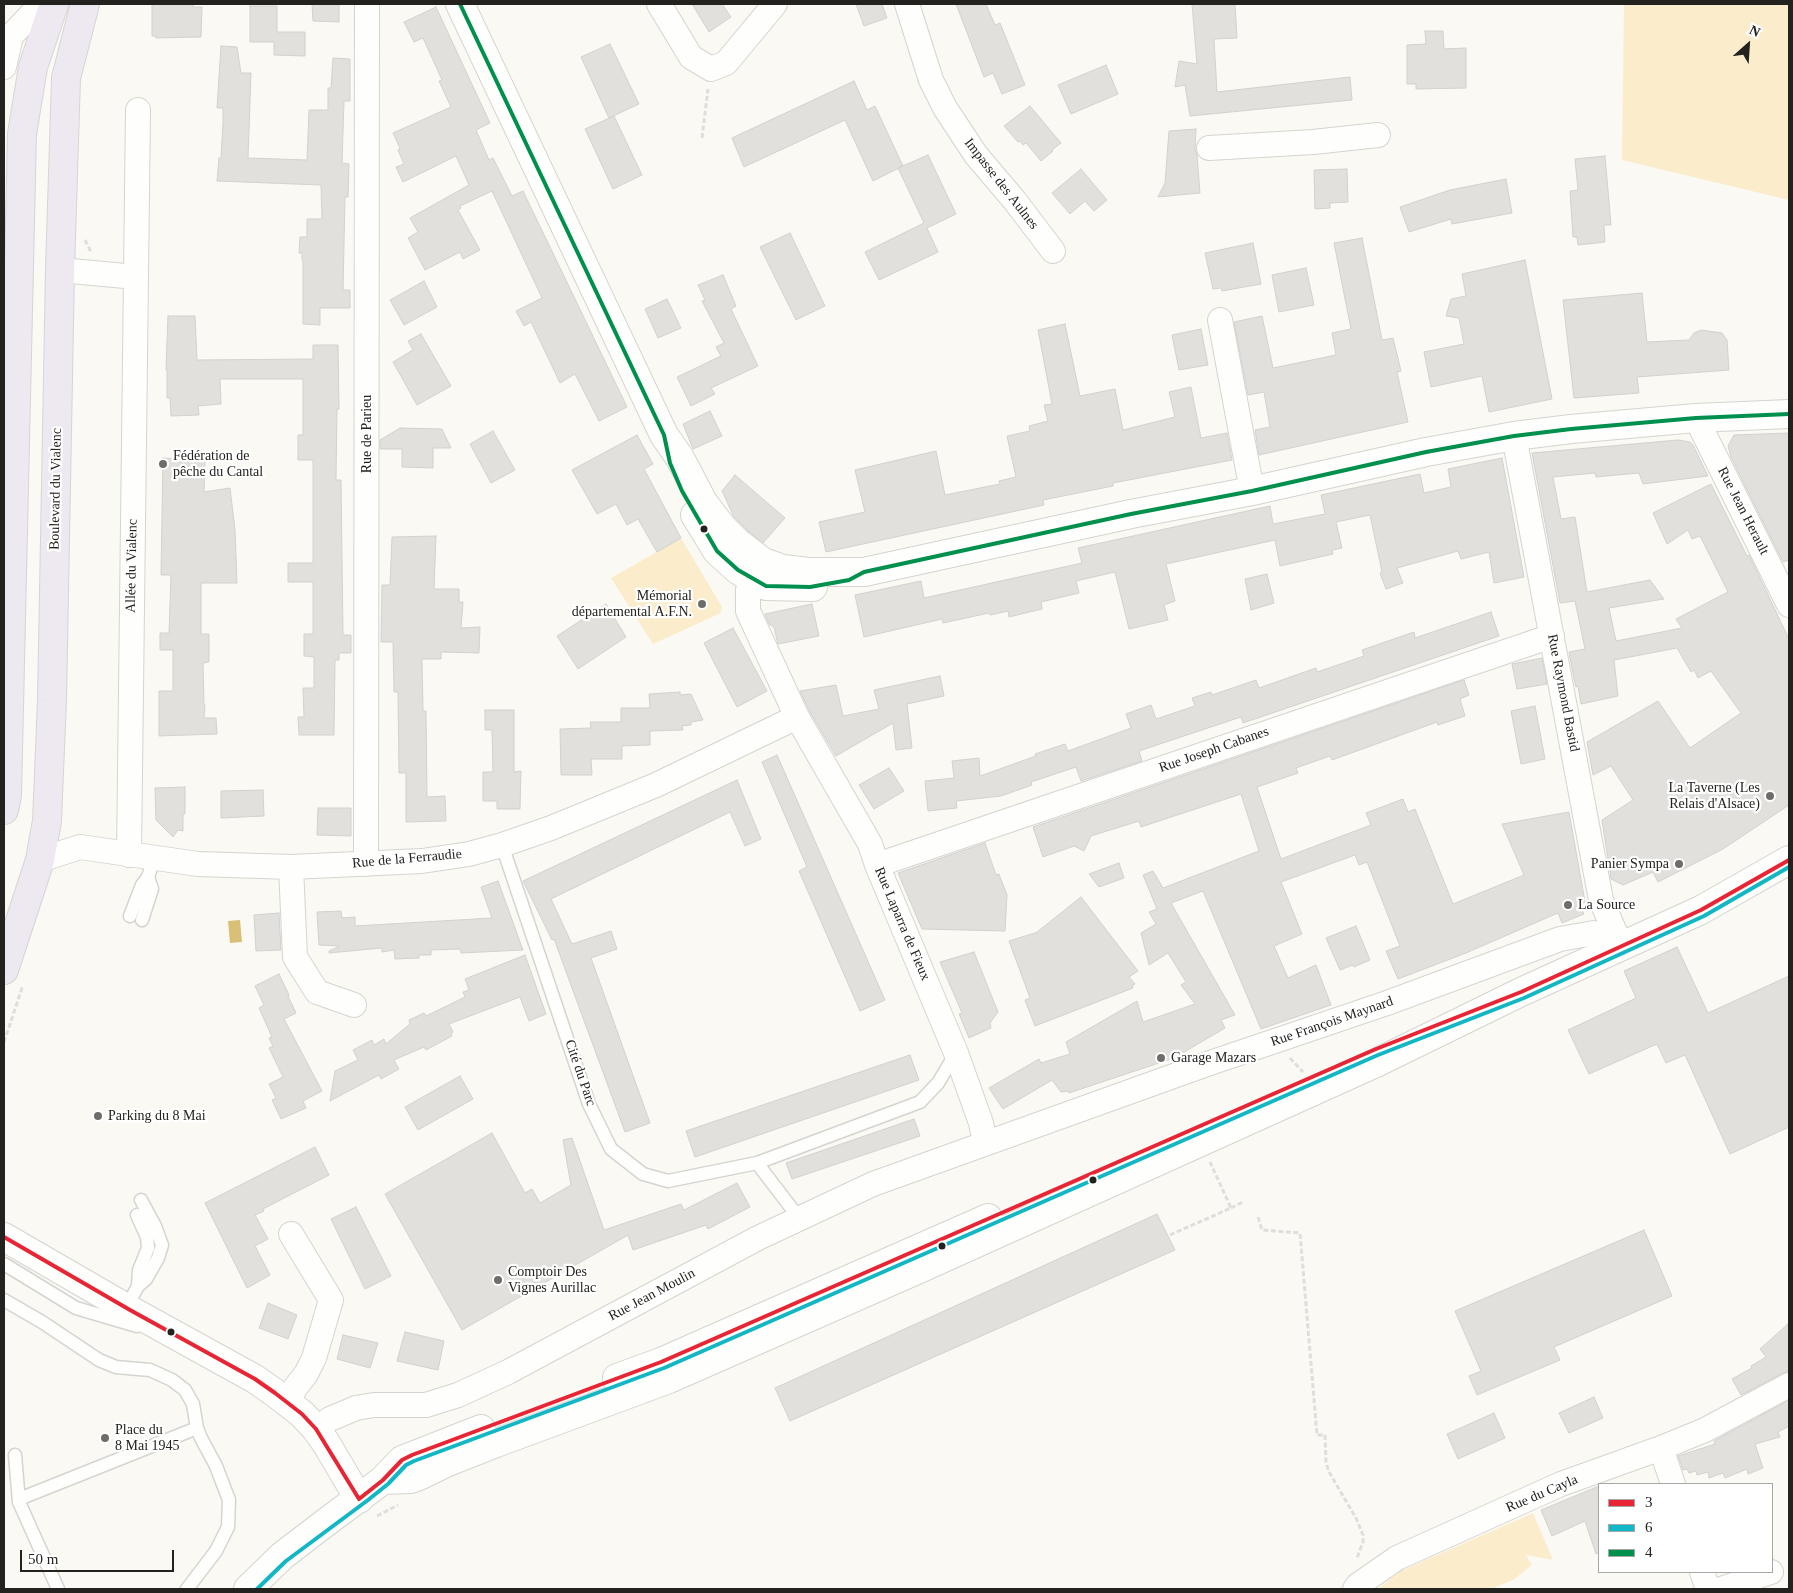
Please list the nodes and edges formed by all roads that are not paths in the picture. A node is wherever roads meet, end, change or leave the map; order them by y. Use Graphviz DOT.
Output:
graph roads {
  1 [pos="41,4"];
  2 [pos="54,4"];
  3 [pos="85,4"];
  4 [pos="367,4"];
  5 [pos="460,4"];
  6 [pos="659,4"];
  7 [pos="776,4"];
  8 [pos="907,4"];
  9 [pos="7,34"];
  10 [pos="4,67"];
  11 [pos="138,110"];
  12 [pos="1378,134"];
  13 [pos="1209,148"];
  14 [pos="1053,251"];
  15 [pos="60,270"];
  16 [pos="136,278"];
  17 [pos="1220,320"];
  18 [pos="10,402"];
  19 [pos="1789,414"];
  20 [pos="1696,418"];
  21 [pos="664,435"];
  22 [pos="1514,436"];
  23 [pos="1252,491"];
  24 [pos="701,526"];
  25 [pos="758,570"];
  26 [pos="1789,605"];
  27 [pos="748,611"];
  28 [pos="1552,636"];
  29 [pos="797,716"];
  30 [pos="4,810"];
  31 [pos="46,821"];
  32 [pos="502,845"];
  33 [pos="80,847"];
  34 [pos="129,855"];
  35 [pos="40,860"];
  36 [pos="1789,860"];
  37 [pos="366,864"];
  38 [pos="877,865"];
  39 [pos="291,867"];
  40 [pos="151,868"];
  41 [pos="136,918"];
  42 [pos="1610,951"];
  43 [pos="4,970"];
  44 [pos="354,1005"];
  45 [pos="956,1054"];
  46 [pos="985,1142"];
  47 [pos="757,1163"];
  48 [pos="141,1200"];
  49 [pos="136,1215"];
  50 [pos="799,1218"];
  51 [pos="291,1234"];
  52 [pos="4,1236"];
  53 [pos="4,1264"];
  54 [pos="132,1297"];
  55 [pos="4,1300"];
  56 [pos="183,1340"];
  57 [pos="1789,1385"];
  58 [pos="288,1403"];
  59 [pos="197,1428"];
  60 [pos="316,1429"];
  61 [pos="1661,1448"];
  62 [pos="15,1455"];
  63 [pos="1673,1483"];
  64 [pos="19,1499"];
  65 [pos="359,1499"];
  66 [pos="1789,1566"];
  67 [pos="1773,1571"];
  68 [pos="1702,1573"];
  69 [pos="1768,1573"];
  70 [pos="58,1589"];
  71 [pos="186,1589"];
  72 [pos="248,1589"];
  73 [pos="1355,1589"];
  74 [pos="1708,1589"];
  75 [pos="1720,1589"];
  1 -- 9 [label="street"];
  2 -- 18 [label="main road"];
  3 -- 15 [label="main road, Boulevard du Vialenc"];
  4 -- 37 [label="street, Rue de Parieu"];
  5 -- 21 [label="street"];
  6 -- 7 [label="street"];
  8 -- 14 [label="street, Impasse des Aulnes"];
  9 -- 10 [label="street"];
  11 -- 16 [label="street, Allée du Vialenc"];
  12 -- 13 [label="street"];
  15 -- 16 [label="street"];
  15 -- 31 [label="main road, Boulevard du Vialenc"];
  16 -- 34 [label="street, Allée du Vialenc"];
  17 -- 23 [label="street"];
  18 -- 30 [label="main road"];
  19 -- 20 [label="street"];
  20 -- 22 [label="street"];
  20 -- 26 [label="street, Rue Jean Herault"];
  21 -- 24 [label="street"];
  21 -- 25 [label="street"];
  22 -- 23 [label="street"];
  22 -- 28 [label="street, Rue Raymond Bastid"];
  23 -- 25 [label="street"];
  24 -- 25 [label="street"];
  24 -- 27 [label="street, Rue Laparra de Fieux"];
  25 -- 27 [label="street"];
  27 -- 29 [label="street, Rue Laparra de Fieux"];
  28 -- 38 [label="street, Rue Joseph Cabanes"];
  28 -- 42 [label="street, Rue Raymond Bastid"];
  29 -- 32 [label="street, Rue de la Ferraudie"];
  29 -- 38 [label="street, Rue Laparra de Fieux"];
  31 -- 33 [label="street, Rue de la Ferraudie"];
  31 -- 35 [label="main road, Boulevard du Vialenc"];
  32 -- 37 [label="street, Rue de la Ferraudie"];
  32 -- 47 [label="lane, Cité du Parc"];
  33 -- 34 [label="street, Rue de la Ferraudie"];
  33 -- 35 [label="street, Rue de la Ferraudie"];
  34 -- 40 [label="street, Rue de la Ferraudie"];
  35 -- 43 [label="main road, Boulevard du Vialenc"];
  36 -- 42 [label="street"];
  37 -- 39 [label="street, Rue de la Ferraudie"];
  38 -- 45 [label="street, Rue Laparra de Fieux"];
  39 -- 40 [label="street, Rue de la Ferraudie"];
  39 -- 44 [label="street"];
  40 -- 41 [label="lane"];
  42 -- 46 [label="street, Rue François Maynard"];
  42 -- 65 [label="street"];
  45 -- 46 [label="street, Rue Laparra de Fieux"];
  45 -- 47 [label="lane, Cité du Parc"];
  46 -- 50 [label="street, Rue Jean Moulin"];
  47 -- 50 [label="lane"];
  48 -- 54 [label="lane"];
  49 -- 54 [label="lane"];
  50 -- 60 [label="street, Rue Jean Moulin"];
  51 -- 58 [label="street"];
  52 -- 54 [label="street"];
  53 -- 56 [label="lane"];
  54 -- 56 [label="street"];
  55 -- 59 [label="lane"];
  56 -- 58 [label="street"];
  57 -- 61 [label="street, Rue du Cayla"];
  58 -- 60 [label="street"];
  59 -- 64 [label="lane"];
  59 -- 71 [label="lane"];
  60 -- 65 [label="street"];
  61 -- 63 [label="street"];
  61 -- 73 [label="street, Rue du Cayla"];
  62 -- 64 [label="lane"];
  64 -- 70 [label="lane"];
  65 -- 72 [label="street"];
  66 -- 67 [label="street"];
  68 -- 74 [label="street"];
  69 -- 75 [label="street"];
}
